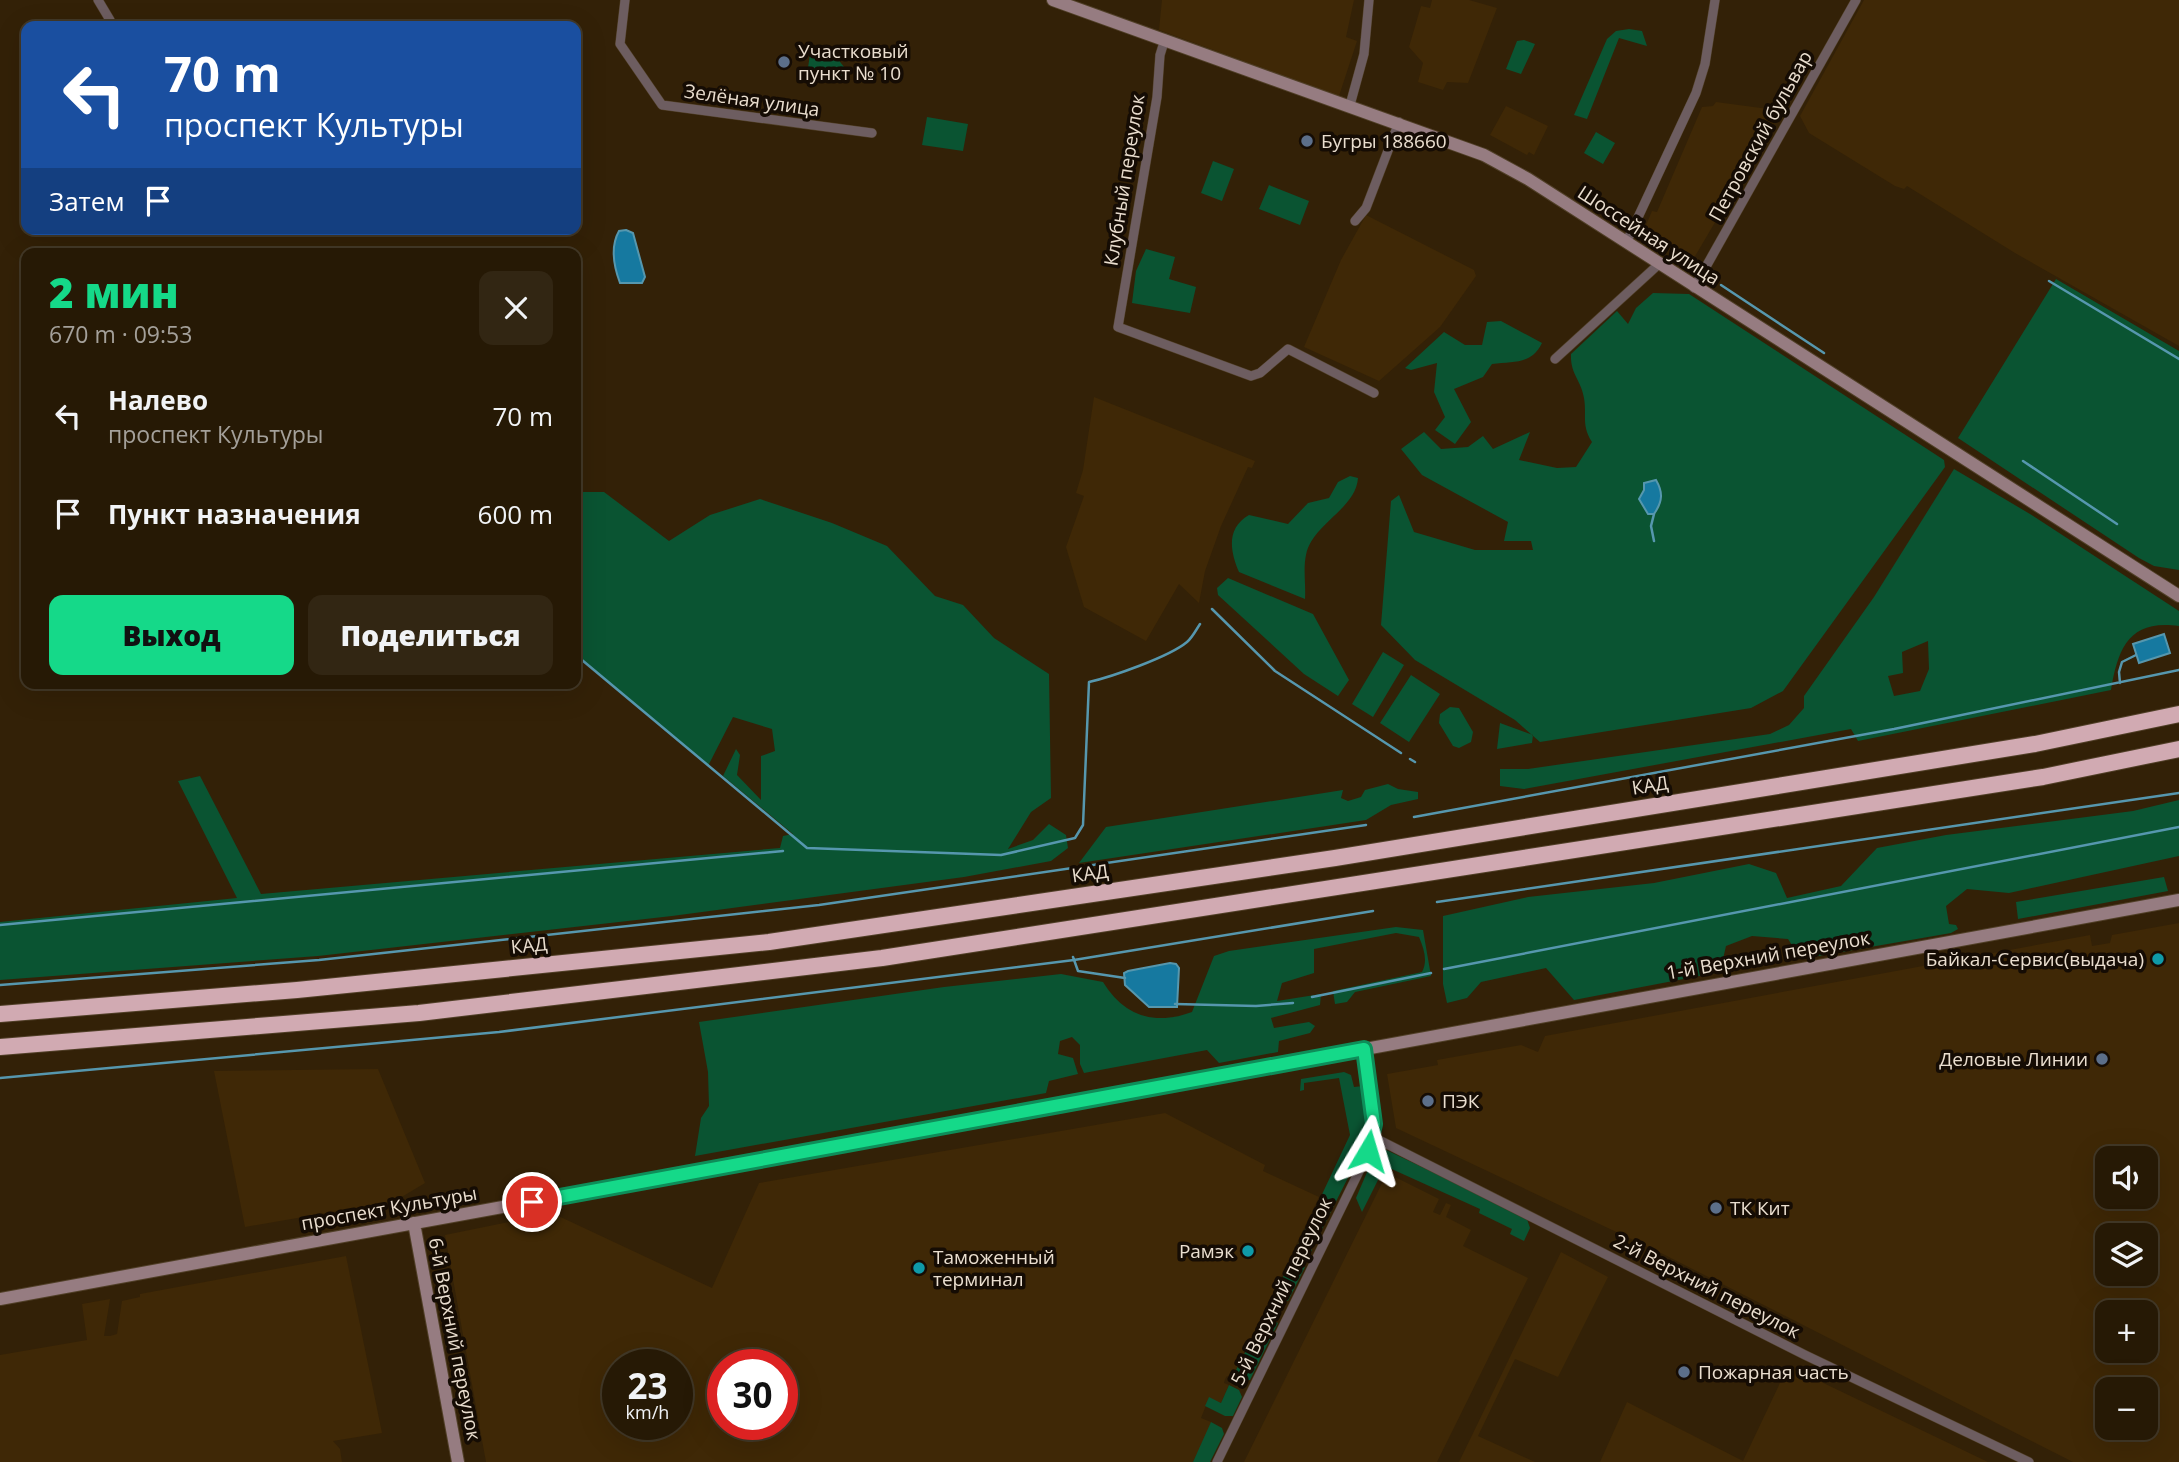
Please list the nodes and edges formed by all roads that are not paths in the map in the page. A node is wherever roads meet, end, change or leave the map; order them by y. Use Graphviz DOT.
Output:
graph roads {
  1 [pos="98,0"];
  2 [pos="625,0"];
  3 [pos="1053,0"];
  4 [pos="1369,0"];
  5 [pos="1715,0"];
  6 [pos="1856,0"];
  7 [pos="110,20"];
  8 [pos="1165,39"];
  9 [pos="1350,105"];
  10 [pos="1399,122"];
  11 [pos="872,134"];
  12 [pos="1355,221"];
  13 [pos="1626,243"];
  14 [pos="1659,264"];
  15 [pos="1694,288"];
  16 [pos="1555,359"];
  17 [pos="1374,393"];
  18 [pos="2179,596"];
  19 [pos="2179,714"];
  20 [pos="2179,749"];
  21 [pos="2179,900"];
  22 [pos="0,1014"];
  23 [pos="0,1047"];
  24 [pos="1364,1049"];
  25 [pos="1373,1137"];
  26 [pos="414,1223"];
  27 [pos="0,1299"];
  28 [pos="458,1462"];
  29 [pos="1217,1462"];
  30 [pos="2029,1462"];
  1 -- 7 [label="street"];
  2 -- 11 [label="street, Зелёная улица"];
  3 -- 8 [label="street, Шоссейная улица"];
  4 -- 9 [label="street"];
  5 -- 13 [label="street"];
  6 -- 15 [label="street, Петровский бульвар"];
  8 -- 9 [label="street, Шоссейная улица"];
  8 -- 17 [label="street, Клубный переулок"];
  9 -- 10 [label="street, Шоссейная улица"];
  10 -- 12 [label="street"];
  10 -- 13 [label="street, Шоссейная улица"];
  13 -- 14 [label="street, Шоссейная улица"];
  14 -- 15 [label="street, Шоссейная улица"];
  14 -- 16 [label="street"];
  15 -- 18 [label="street, Шоссейная улица"];
  19 -- 22 [label="highway, КАД"];
  20 -- 23 [label="highway"];
  21 -- 24 [label="street, 1-й Верхний переулок"];
  24 -- 25 [label="street, 5-й Верхний переулок"];
  24 -- 26 [label="street, проспект Культуры"];
  25 -- 29 [label="street, 5-й Верхний переулок"];
  25 -- 30 [label="street, 2-й Верхний переулок"];
  26 -- 27 [label="street, проспект Культуры"];
  26 -- 28 [label="street, 6-й Верхний переулок"];
}
